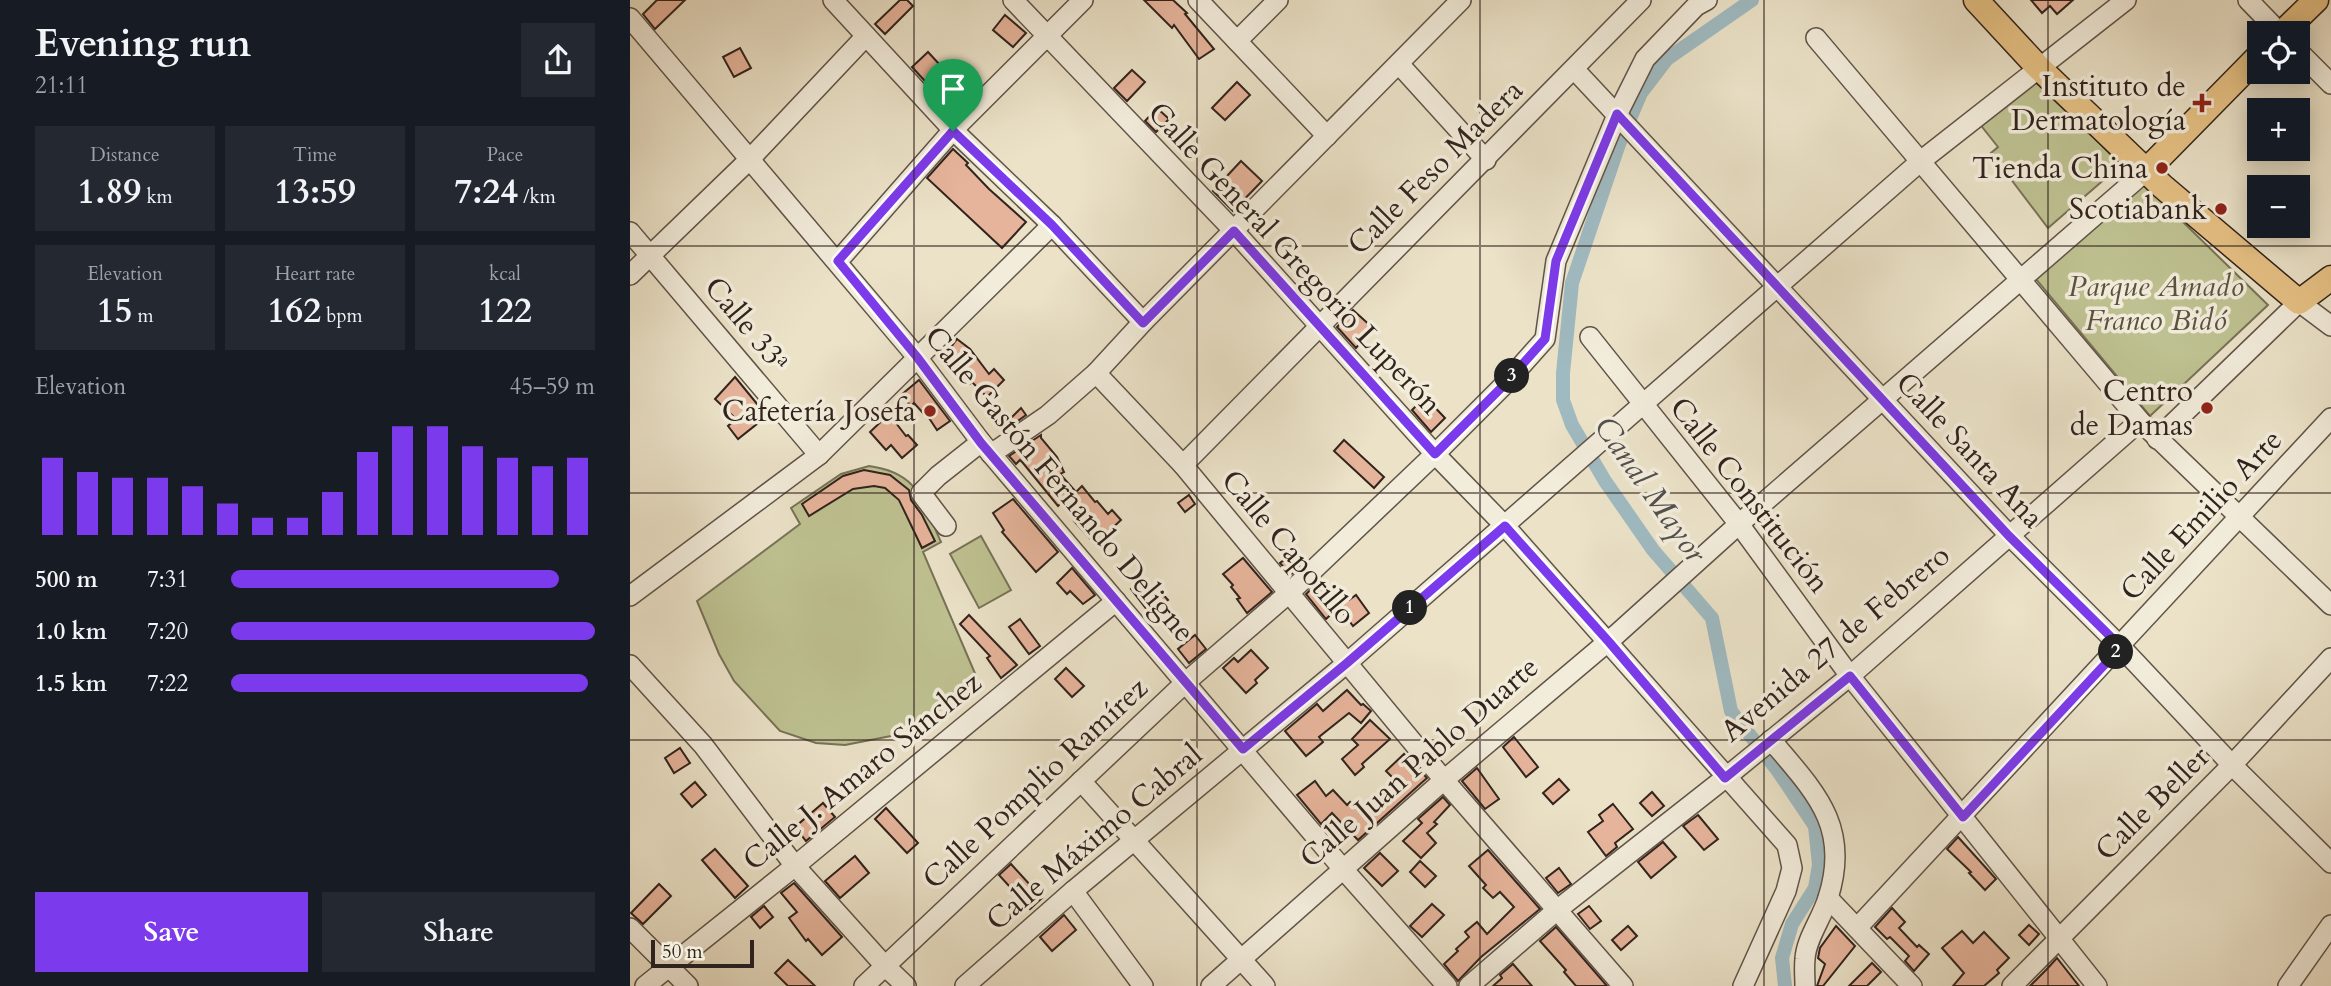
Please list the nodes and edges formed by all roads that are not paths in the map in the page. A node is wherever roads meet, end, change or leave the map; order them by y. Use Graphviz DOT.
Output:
graph roads {
  1 [pos="1013,0"];
  2 [pos="1083,0"];
  3 [pos="1198,0"];
  4 [pos="1278,0"];
  5 [pos="1461,0"];
  6 [pos="1641,0"];
  7 [pos="1707,0"];
  8 [pos="1976,0"];
  9 [pos="2126,0"];
  10 [pos="2248,0"];
  11 [pos="2316,0"];
  12 [pos="838,2"];
  13 [pos="630,18"];
  14 [pos="2269,21"];
  15 [pos="2294,21"];
  16 [pos="866,36"];
  17 [pos="1045,36"];
  18 [pos="1816,38"];
  19 [pos="1237,41"];
  20 [pos="2310,63"];
  21 [pos="1399,64"];
  22 [pos="2038,67"];
  23 [pos="2247,68"];
  24 [pos="1574,69"];
  25 [pos="2331,84"];
  26 [pos="1619,117"];
  27 [pos="953,131"];
  28 [pos="1327,136"];
  29 [pos="748,160"];
  30 [pos="1486,160"];
  31 [pos="1922,160"];
  32 [pos="2146,171"];
  33 [pos="1052,225"];
  34 [pos="1234,231"];
  35 [pos="630,232"];
  36 [pos="650,255"];
  37 [pos="838,261"];
  38 [pos="630,275"];
  39 [pos="2331,278"];
  40 [pos="2020,280"];
  41 [pos="1779,286"];
  42 [pos="2299,302"];
  43 [pos="1143,323"];
  44 [pos="1319,326"];
  45 [pos="2331,326"];
  46 [pos="1590,337"];
  47 [pos="917,357"];
  48 [pos="1096,373"];
  49 [pos="1883,401"];
  50 [pos="1643,404"];
  51 [pos="2331,418"];
  52 [pos="2140,421"];
  53 [pos="2157,439"];
  54 [pos="986,448"];
  55 [pos="1435,454"];
  56 [pos="819,455"];
  57 [pos="1183,466"];
  58 [pos="2238,517"];
  59 [pos="1739,524"];
  60 [pos="946,526"];
  61 [pos="1505,526"];
  62 [pos="2009,536"];
  63 [pos="1289,593"];
  64 [pos="630,596"];
  65 [pos="1116,601"];
  66 [pos="2331,605"];
  67 [pos="1609,642"];
  68 [pos="2121,647"];
  69 [pos="2331,658"];
  70 [pos="1347,663"];
  71 [pos="630,665"];
  72 [pos="1850,676"];
  73 [pos="1186,682"];
  74 [pos="1770,741"];
  75 [pos="1243,749"];
  76 [pos="2232,765"];
  77 [pos="1732,772"];
  78 [pos="1444,780"];
  79 [pos="1081,781"];
  80 [pos="1963,817"];
  81 [pos="1134,842"];
  82 [pos="2331,863"];
  83 [pos="795,866"];
  84 [pos="1343,869"];
  85 [pos="1073,891"];
  86 [pos="1828,898"];
  87 [pos="1557,910"];
  88 [pos="2331,925"];
  89 [pos="630,928"];
  90 [pos="1857,928"];
  91 [pos="2059,939"];
  92 [pos="1241,959"];
  93 [pos="885,966"];
  94 [pos="668,967"];
  95 [pos="645,986"];
  96 [pos="688,986"];
  97 [pos="864,986"];
  98 [pos="906,986"];
  99 [pos="965,986"];
  100 [pos="1143,986"];
  101 [pos="1211,986"];
  102 [pos="1265,986"];
  103 [pos="1447,986"];
  104 [pos="1469,986"];
  105 [pos="1623,986"];
  106 [pos="1743,986"];
  107 [pos="1805,986"];
  108 [pos="1912,986"];
  109 [pos="2012,986"];
  110 [pos="2097,986"];
  111 [pos="2288,986"];
  1 -- 17 [label="street, Calle General Gregorio Luperón"];
  2 -- 17 [label="street"];
  3 -- 19 [label="street"];
  4 -- 19 [label="street"];
  5 -- 21 [label="street"];
  6 -- 24 [label="street, Calle Feso Madera"];
  7 -- 26 [label="street, Calle Pomplio Ramírez"];
  8 -- 22 [label="main road"];
  9 -- 22 [label="street, Calle Máximo Cabral"];
  10 -- 14 [label="street"];
  11 -- 15 [label="main road"];
  12 -- 16 [label="street"];
  13 -- 29 [label="street, Calle Gastón Fernando Deligne"];
  16 -- 27 [label="street"];
  16 -- 29 [label="street"];
  17 -- 27 [label="street"];
  17 -- 34 [label="street, Calle General Gregorio Luperón"];
  18 -- 31 [label="street"];
  19 -- 28 [label="street"];
  20 -- 25 [label="street"];
  21 -- 28 [label="street"];
  21 -- 30 [label="street"];
  22 -- 31 [label="street, Calle Máximo Cabral"];
  22 -- 32 [label="main road"];
  23 -- 32 [label="main road"];
  24 -- 26 [label="street, Calle Santa Ana"];
  24 -- 30 [label="street, Calle Feso Madera"];
  26 -- 41 [label="street, Calle Santa Ana"];
  26 -- 55 [label="street, Calle Pomplio Ramírez"];
  27 -- 33 [label="street"];
  27 -- 37 [label="street"];
  28 -- 34 [label="street"];
  29 -- 36 [label="street"];
  29 -- 37 [label="street, Calle Gastón Fernando Deligne"];
  30 -- 44 [label="street, Calle Feso Madera"];
  31 -- 40 [label="street"];
  31 -- 41 [label="street, Calle Máximo Cabral"];
  32 -- 40 [label="street"];
  32 -- 42 [label="main road"];
  33 -- 43 [label="street"];
  33 -- 47 [label="street"];
  34 -- 43 [label="street"];
  34 -- 44 [label="street, Calle General Gregorio Luperón"];
  35 -- 36 [label="street, Calle 33ª"];
  36 -- 38 [label="street"];
  36 -- 56 [label="street, Calle 33ª"];
  37 -- 47 [label="street, Calle Gastón Fernando Deligne"];
  39 -- 42 [label="main road"];
  40 -- 49 [label="street"];
  40 -- 52 [label="street"];
  41 -- 49 [label="street, Calle Santa Ana"];
  41 -- 50 [label="street, Calle Máximo Cabral"];
  42 -- 45 [label="street"];
  42 -- 53 [label="street"];
  43 -- 48 [label="street"];
  44 -- 55 [label="street, Calle General Gregorio Luperón"];
  44 -- 57 [label="street, Calle Feso Madera"];
  46 -- 50 [label="street, Calle Constitución"];
  47 -- 54 [label="street, Calle Gastón Fernando Deligne"];
  47 -- 56 [label="street"];
  48 -- 54 [label="street"];
  48 -- 57 [label="street, Calle Capotillo"];
  49 -- 59 [label="street"];
  49 -- 62 [label="street, Calle Santa Ana"];
  50 -- 59 [label="street, Calle Constitución"];
  50 -- 61 [label="street, Calle Máximo Cabral"];
  51 -- 58 [label="street, Calle Emilio Arte"];
  52 -- 53 [label="street"];
  52 -- 62 [label="street, Avenida 27 de Febrero"];
  53 -- 58 [label="street"];
  54 -- 60 [label="street"];
  54 -- 65 [label="street, Calle Gastón Fernando Deligne"];
  55 -- 61 [label="street, Calle General Gregorio Luperón"];
  55 -- 63 [label="street, Calle Pomplio Ramírez"];
  56 -- 64 [label="street"];
  57 -- 63 [label="street, Calle Capotillo"];
  58 -- 66 [label="street"];
  58 -- 68 [label="street, Calle Emilio Arte"];
  59 -- 67 [label="street, Calle Juan Pablo Duarte"];
  59 -- 72 [label="street, Calle Constitución"];
  61 -- 67 [label="street, Calle General Gregorio Luperón"];
  61 -- 70 [label="street, Calle Máximo Cabral"];
  62 -- 68 [label="street, Calle Santa Ana"];
  62 -- 72 [label="street, Avenida 27 de Febrero"];
  63 -- 70 [label="street, Calle Capotillo"];
  63 -- 73 [label="street, Calle Pomplio Ramírez"];
  65 -- 73 [label="street, Calle Gastón Fernando Deligne"];
  65 -- 83 [label="street, Calle J. Amaro Sánchez"];
  67 -- 77 [label="street, Calle General Gregorio Luperón"];
  67 -- 78 [label="street, Calle Juan Pablo Duarte"];
  68 -- 76 [label="street, Calle Santa Ana"];
  68 -- 80 [label="street, Calle Emilio Arte"];
  69 -- 76 [label="street, Calle Beller"];
  70 -- 75 [label="street, Calle Máximo Cabral"];
  70 -- 78 [label="street, Calle Capotillo"];
  71 -- 83 [label="street"];
  72 -- 74 [label="street, Avenida 27 de Febrero"];
  72 -- 80 [label="street, Calle Constitución"];
  73 -- 75 [label="street, Calle Gastón Fernando Deligne"];
  73 -- 79 [label="street, Calle Pomplio Ramírez"];
  74 -- 77 [label="street, Avenida 27 de Febrero"];
  74 -- 86 [label="street"];
  75 -- 81 [label="street, Calle Máximo Cabral"];
  75 -- 84 [label="street, Calle Gastón Fernando Deligne"];
  76 -- 82 [label="street, Calle Santa Ana"];
  76 -- 91 [label="street, Calle Beller"];
  77 -- 87 [label="street, Avenida 27 de Febrero"];
  77 -- 106 [label="street"];
  78 -- 84 [label="street, Calle Juan Pablo Duarte"];
  78 -- 87 [label="street, Calle Capotillo"];
  79 -- 81 [label="street"];
  79 -- 93 [label="street, Calle Pomplio Ramírez"];
  80 -- 90 [label="street, Calle Emilio Arte"];
  80 -- 91 [label="street, Calle Constitución"];
  81 -- 85 [label="street, Calle Máximo Cabral"];
  81 -- 92 [label="street"];
  83 -- 93 [label="street"];
  83 -- 94 [label="street, Calle J. Amaro Sánchez"];
  84 -- 92 [label="street, Calle Juan Pablo Duarte"];
  84 -- 103 [label="street, Calle Gastón Fernando Deligne"];
  85 -- 99 [label="street, Calle Máximo Cabral"];
  85 -- 100 [label="street"];
  86 -- 90 [label="street"];
  86 -- 107 [label="street"];
  87 -- 104 [label="street, Avenida 27 de Febrero"];
  87 -- 105 [label="street, Calle Capotillo"];
  88 -- 111 [label="street"];
  89 -- 94 [label="street"];
  90 -- 108 [label="street"];
  91 -- 109 [label="street, Calle Beller"];
  91 -- 110 [label="street, Calle Constitución"];
  92 -- 101 [label="street, Calle Juan Pablo Duarte"];
  92 -- 102 [label="street"];
  93 -- 97 [label="street, Calle Pomplio Ramírez"];
  93 -- 98 [label="street"];
  94 -- 95 [label="street, Calle J. Amaro Sánchez"];
  94 -- 96 [label="street"];
}
